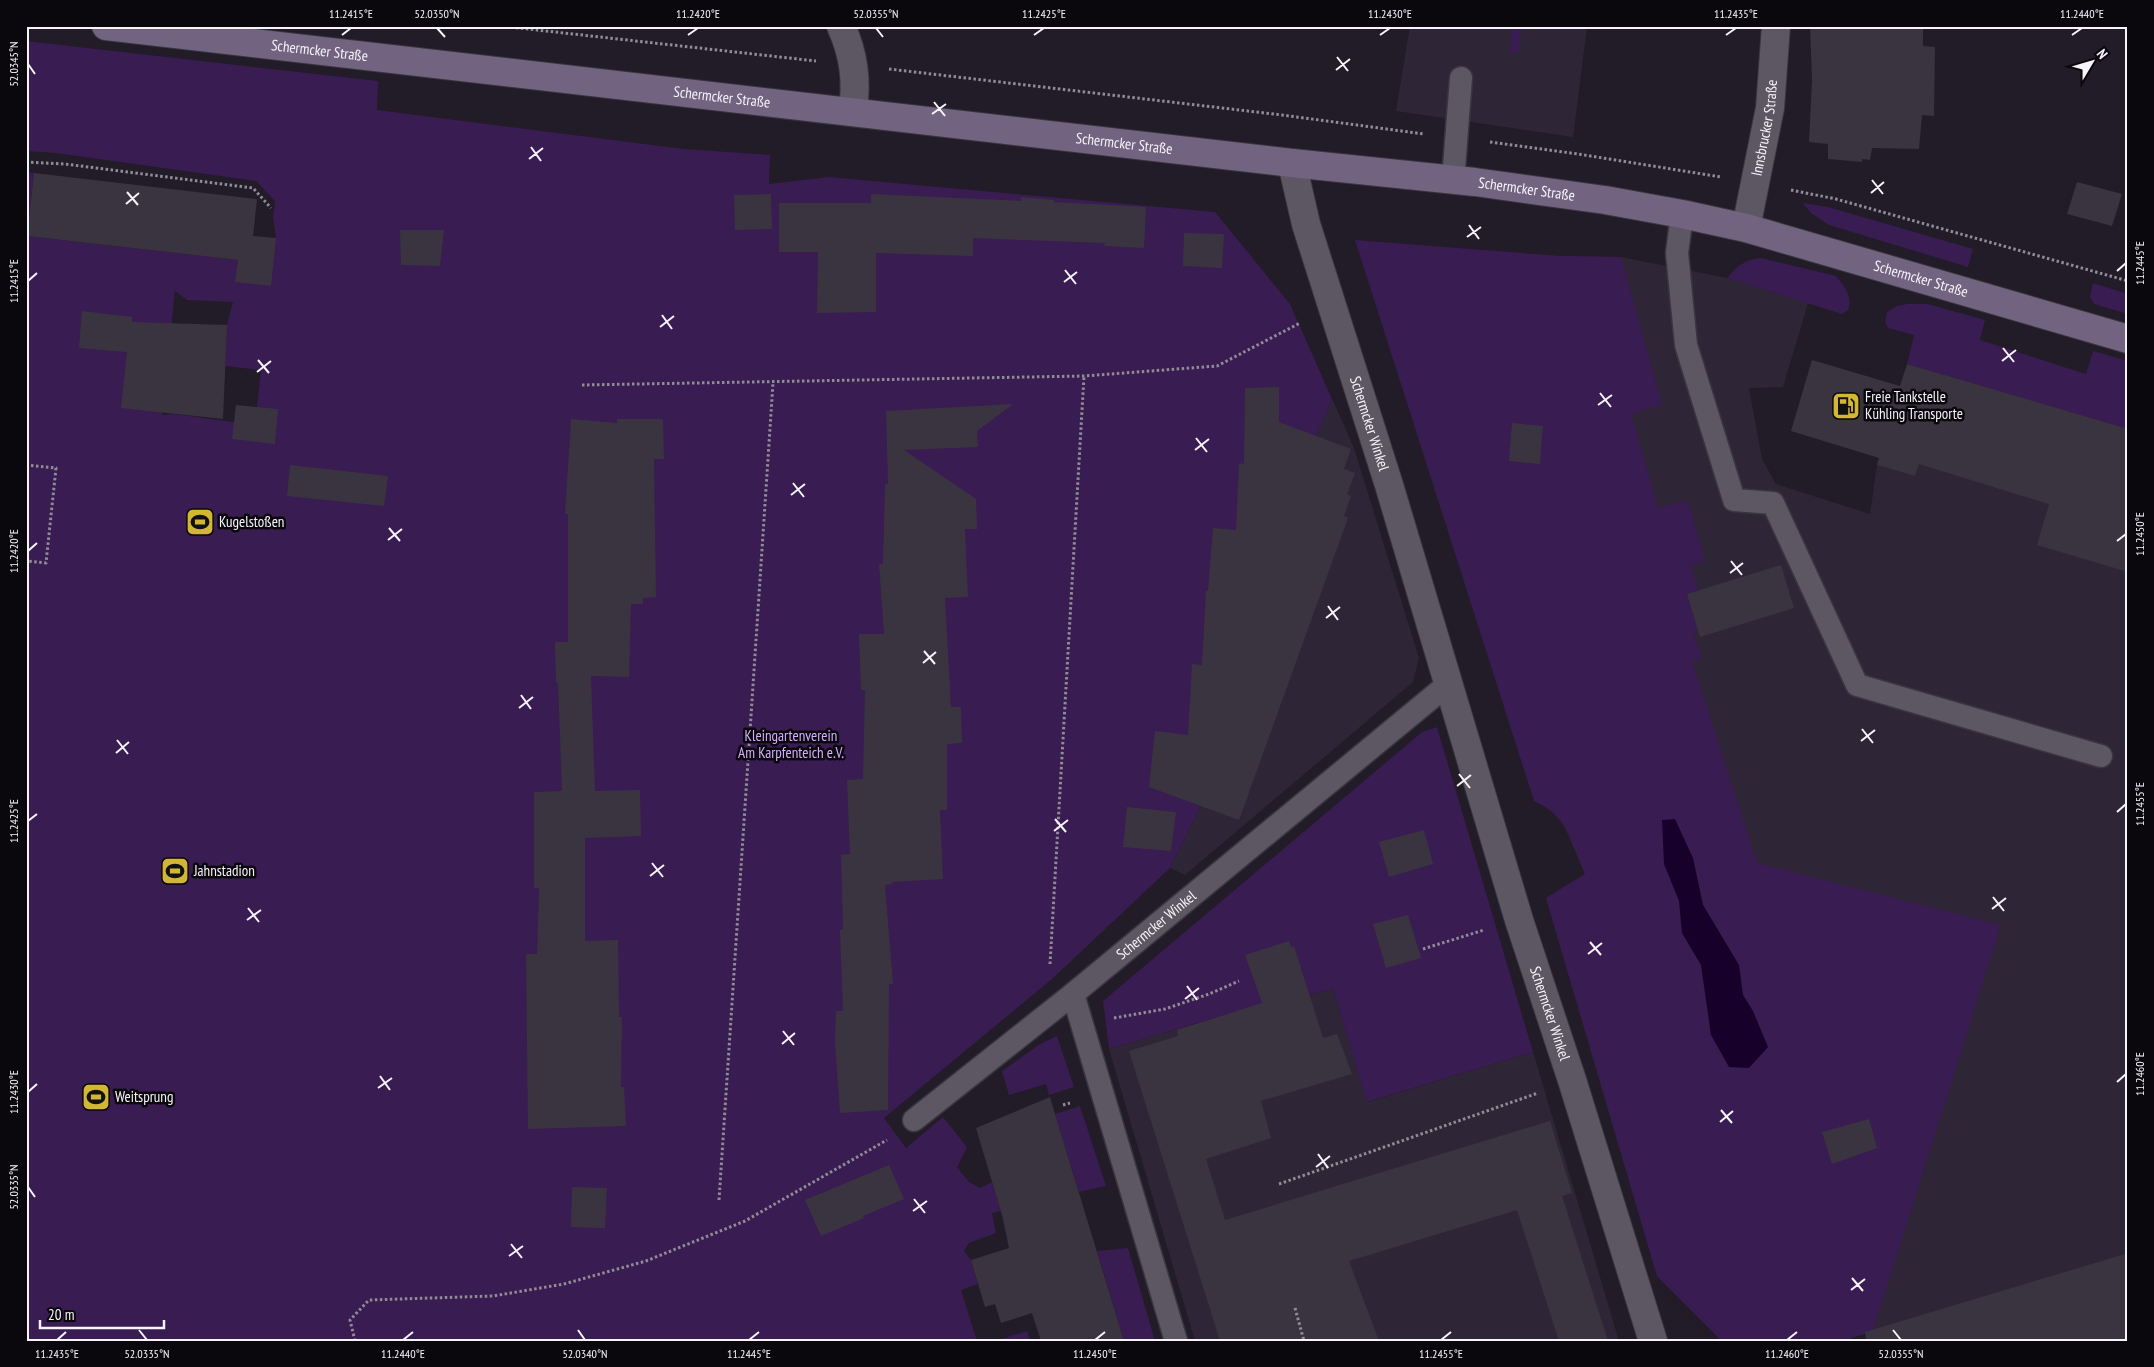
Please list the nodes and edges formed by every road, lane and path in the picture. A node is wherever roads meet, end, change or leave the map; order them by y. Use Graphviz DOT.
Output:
graph roads {
  1 [pos="106,26"];
  2 [pos="841,26"];
  3 [pos="1776,26"];
  4 [pos="1461,78"];
  5 [pos="854,111"];
  6 [pos="26,162"];
  7 [pos="1292,163"];
  8 [pos="1453,180"];
  9 [pos="271,208"];
  10 [pos="1682,214"];
  11 [pos="1746,228"];
  12 [pos="1332,309"];
  13 [pos="2128,339"];
  14 [pos="1084,376"];
  15 [pos="773,383"];
  16 [pos="582,385"];
  17 [pos="26,465"];
  18 [pos="26,561"];
  19 [pos="1447,685"];
  20 [pos="2101,756"];
  21 [pos="1518,920"];
  22 [pos="1423,949"];
  23 [pos="1050,964"];
  24 [pos="1239,981"];
  25 [pos="1074,994"];
  26 [pos="1082,1023"];
  27 [pos="1572,1080"];
  28 [pos="914,1120"];
  29 [pos="1280,1184"];
  30 [pos="719,1200"];
  31 [pos="1295,1308"];
  32 [pos="354,1341"];
  33 [pos="1176,1341"];
  34 [pos="1304,1341"];
  35 [pos="1653,1341"];
  1 -- 5 [label="main road, Schermcker Straße"];
  2 -- 5 [label="street"];
  3 -- 11 [label="street, Innsbrucker Straße"];
  4 -- 8 [label="lane"];
  5 -- 7 [label="main road, Schermcker Straße"];
  6 -- 9 [label="path"];
  7 -- 8 [label="main road, Schermcker Straße"];
  7 -- 12 [label="street, Schermcker Winkel"];
  8 -- 10 [label="main road, Schermcker Straße"];
  10 -- 11 [label="main road, Schermcker Straße"];
  10 -- 20 [label="lane"];
  11 -- 13 [label="main road, Schermcker Straße"];
  12 -- 14 [label="path"];
  12 -- 19 [label="street, Schermcker Winkel"];
  14 -- 15 [label="path"];
  14 -- 23 [label="path"];
  15 -- 16 [label="path"];
  15 -- 30 [label="path"];
  17 -- 18 [label="path"];
  19 -- 21 [label="street, Schermcker Winkel"];
  19 -- 25 [label="lane, Schermcker Winkel"];
  21 -- 22 [label="path"];
  21 -- 27 [label="street, Schermcker Winkel"];
  24 -- 26 [label="path"];
  25 -- 26 [label="lane"];
  25 -- 28 [label="lane, Schermcker Winkel"];
  26 -- 33 [label="lane"];
  27 -- 29 [label="path"];
  27 -- 35 [label="street, Schermcker Winkel"];
  28 -- 32 [label="path"];
  31 -- 34 [label="path"];
}
